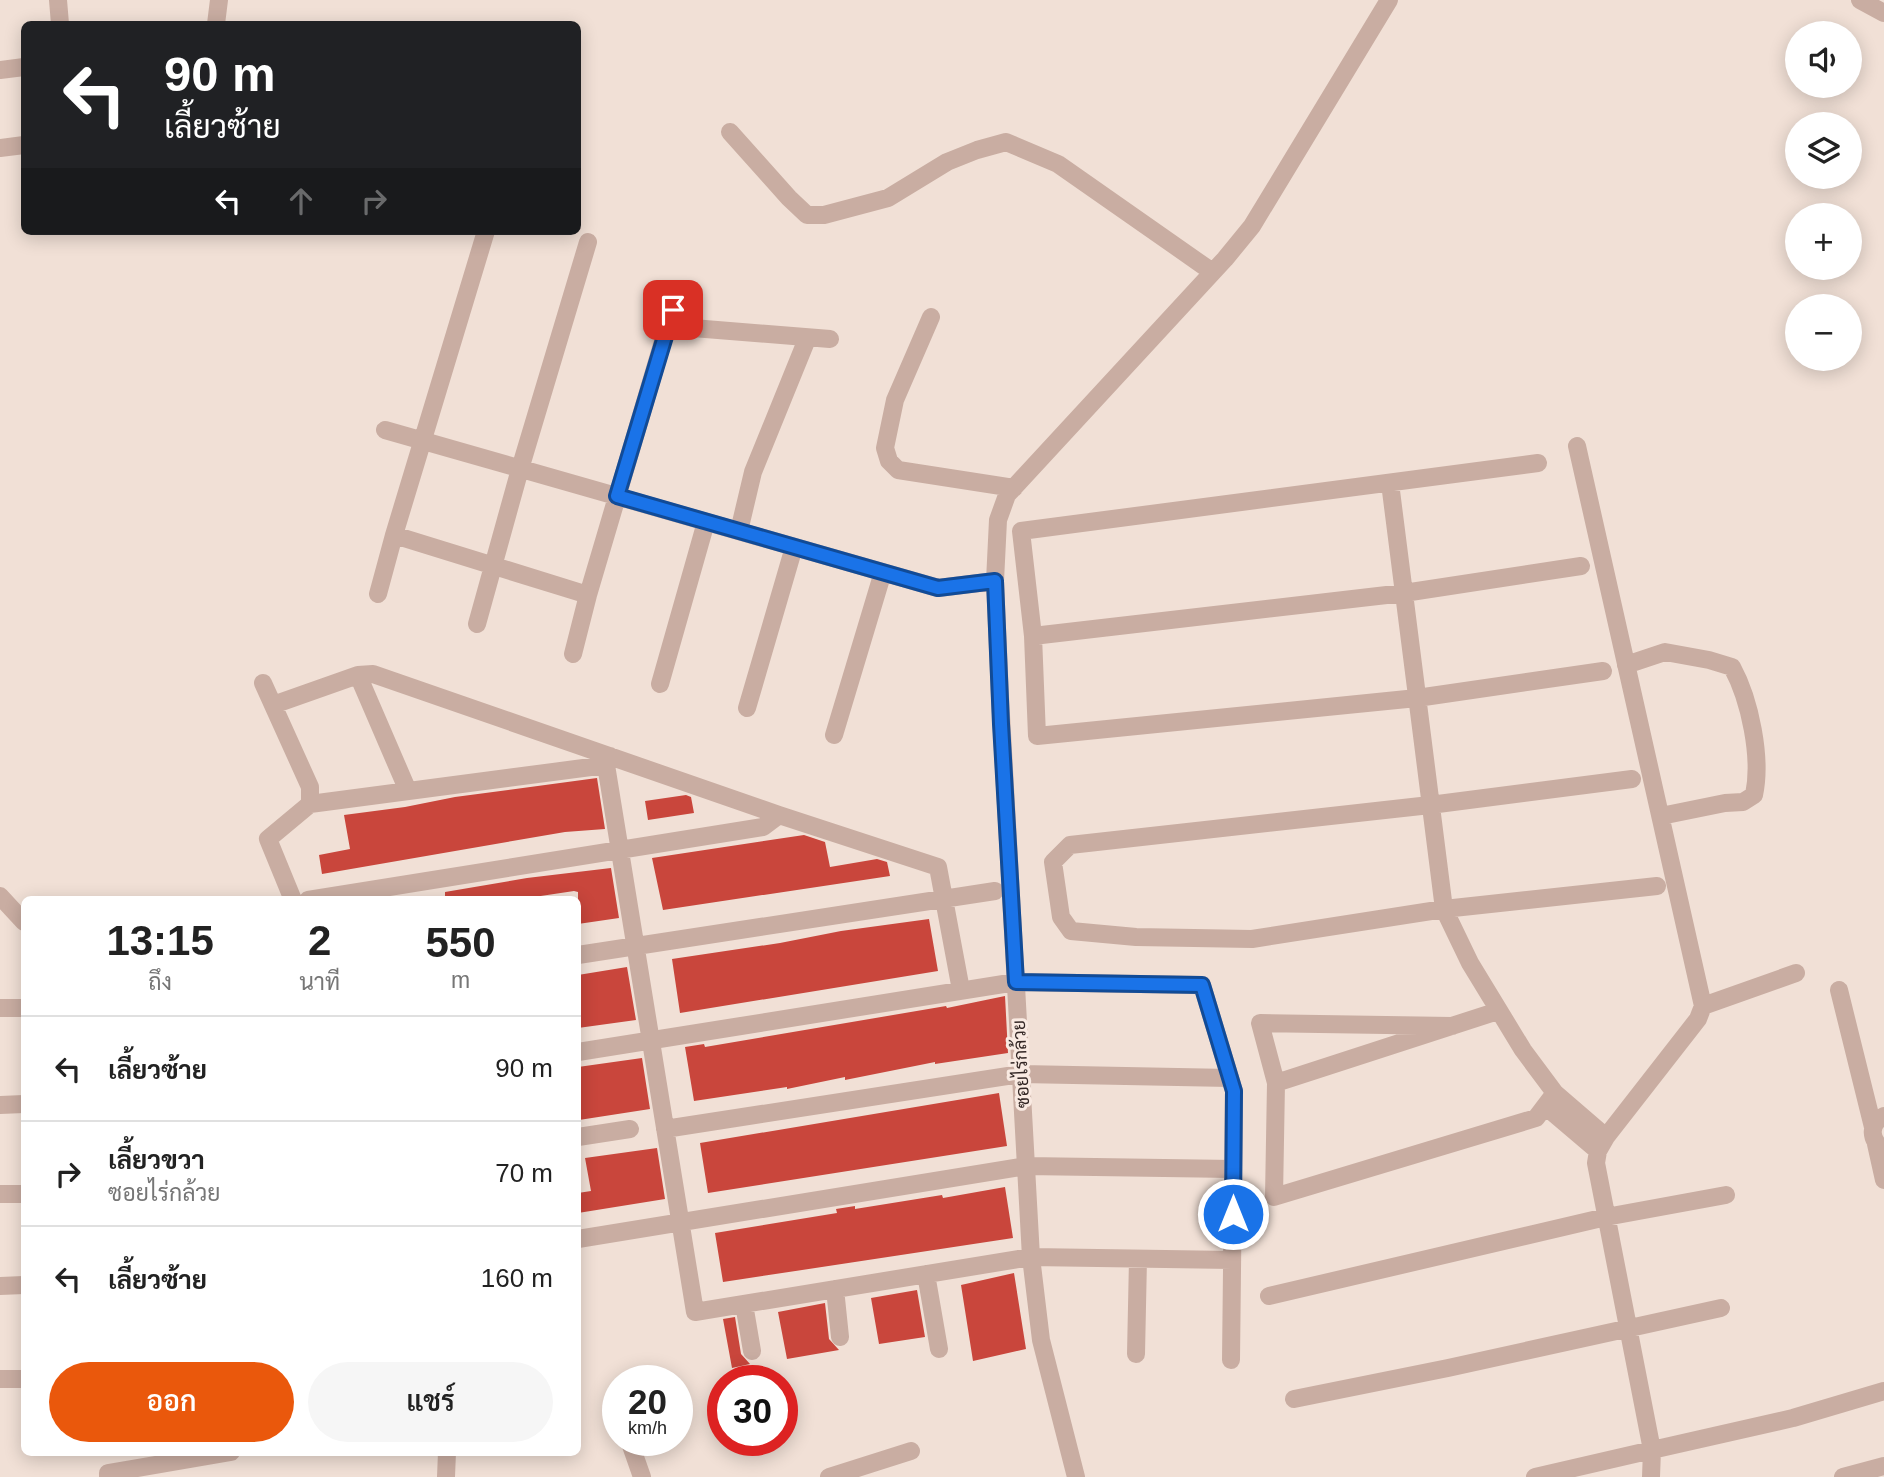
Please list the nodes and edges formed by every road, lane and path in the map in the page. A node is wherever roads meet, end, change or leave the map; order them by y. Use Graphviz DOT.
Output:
graph roads {
  1 [pos="58,0"];
  2 [pos="219,0"];
  3 [pos="1389,0"];
  4 [pos="1860,0"];
  5 [pos="1884,13"];
  6 [pos="60,21"];
  7 [pos="216,21"];
  8 [pos="21,68"];
  9 [pos="0,70"];
  10 [pos="730,132"];
  11 [pos="21,145"];
  12 [pos="0,148"];
  13 [pos="485,235"];
  14 [pos="588,242"];
  15 [pos="1211,271"];
  16 [pos="677,294"];
  17 [pos="931,317"];
  18 [pos="668,326"];
  19 [pos="807,339"];
  20 [pos="830,340"];
  21 [pos="385,430"];
  22 [pos="423,441"];
  23 [pos="1577,446"];
  24 [pos="1538,463"];
  25 [pos="520,469"];
  26 [pos="1390,483"];
  27 [pos="1014,488"];
  28 [pos="617,496"];
  29 [pos="706,522"];
  30 [pos="739,531"];
  31 [pos="394,535"];
  32 [pos="794,547"];
  33 [pos="493,566"];
  34 [pos="1581,566"];
  35 [pos="883,572"];
  36 [pos="995,581"];
  37 [pos="1404,593"];
  38 [pos="378,594"];
  39 [pos="587,595"];
  40 [pos="477,624"];
  41 [pos="1033,636"];
  42 [pos="573,654"];
  43 [pos="1626,665"];
  44 [pos="1603,671"];
  45 [pos="358,675"];
  46 [pos="263,683"];
  47 [pos="660,684"];
  48 [pos="1417,698"];
  49 [pos="273,705"];
  50 [pos="747,708"];
  51 [pos="834,735"];
  52 [pos="608,761"];
  53 [pos="1632,779"];
  54 [pos="408,791"];
  55 [pos="310,804"];
  56 [pos="1430,805"];
  57 [pos="779,815"];
  58 [pos="1661,816"];
  59 [pos="620,850"];
  60 [pos="1657,886"];
  61 [pos="995,891"];
  62 [pos="291,896"];
  63 [pos="333,896"];
  64 [pos="946,897"];
  65 [pos="1,900"];
  66 [pos="1444,909"];
  67 [pos="21,919"];
  68 [pos="635,945"];
  69 [pos="581,954"];
  70 [pos="1796,972"];
  71 [pos="1016,982"];
  72 [pos="961,990"];
  73 [pos="1839,990"];
  74 [pos="1703,1006"];
  75 [pos="0,1008"];
  76 [pos="21,1008"];
  77 [pos="1498,1011"];
  78 [pos="1452,1026"];
  79 [pos="651,1041"];
  80 [pos="581,1052"];
  81 [pos="1021,1074"];
  82 [pos="1230,1078"];
  83 [pos="1276,1083"];
  84 [pos="1550,1100"];
  85 [pos="21,1104"];
  86 [pos="0,1105"];
  87 [pos="630,1129"];
  88 [pos="665,1129"];
  89 [pos="1879,1134"];
  90 [pos="581,1137"];
  91 [pos="1602,1144"];
  92 [pos="1026,1166"];
  93 [pos="1233,1169"];
  94 [pos="1884,1180"];
  95 [pos="0,1194"];
  96 [pos="21,1194"];
  97 [pos="1726,1195"];
  98 [pos="1606,1217"];
  99 [pos="680,1223"];
  100 [pos="581,1239"];
  101 [pos="1031,1257"];
  102 [pos="1139,1258"];
  103 [pos="1232,1260"];
  104 [pos="926,1274"];
  105 [pos="0,1286"];
  106 [pos="21,1286"];
  107 [pos="835,1289"];
  108 [pos="1269,1296"];
  109 [pos="744,1304"];
  110 [pos="1721,1308"];
  111 [pos="1628,1329"];
  112 [pos="841,1337"];
  113 [pos="939,1349"];
  114 [pos="752,1351"];
  115 [pos="1136,1354"];
  116 [pos="1231,1360"];
  117 [pos="0,1379"];
  118 [pos="21,1379"];
  119 [pos="1884,1391"];
  120 [pos="1294,1399"];
  121 [pos="1652,1450"];
  122 [pos="911,1451"];
  123 [pos="208,1456"];
  124 [pos="447,1456"];
  125 [pos="634,1456"];
  126 [pos="1884,1466"];
  127 [pos="108,1477"];
  128 [pos="446,1477"];
  129 [pos="642,1477"];
  130 [pos="829,1477"];
  131 [pos="1076,1477"];
  132 [pos="1535,1477"];
  133 [pos="1651,1477"];
  134 [pos="1843,1477"];
  1 -- 6 [label="street"];
  2 -- 7 [label="street"];
  3 -- 15 [label="street"];
  4 -- 5 [label="street"];
  8 -- 9 [label="street"];
  10 -- 15 [label="street"];
  11 -- 12 [label="street"];
  13 -- 22 [label="street"];
  14 -- 25 [label="street"];
  15 -- 27 [label="street"];
  16 -- 18 [label="street"];
  17 -- 27 [label="street"];
  18 -- 19 [label="street"];
  18 -- 28 [label="street"];
  19 -- 20 [label="street"];
  19 -- 30 [label="street"];
  21 -- 22 [label="street"];
  22 -- 25 [label="street"];
  22 -- 31 [label="street"];
  23 -- 43 [label="street"];
  24 -- 26 [label="street"];
  25 -- 28 [label="street"];
  25 -- 33 [label="street"];
  26 -- 37 [label="street"];
  26 -- 41 [label="street"];
  27 -- 36 [label="street, ซอยไร่กล้วย"];
  28 -- 29 [label="street"];
  28 -- 39 [label="street"];
  29 -- 30 [label="street"];
  29 -- 47 [label="street"];
  30 -- 32 [label="street"];
  31 -- 33 [label="street"];
  31 -- 38 [label="street"];
  32 -- 35 [label="street"];
  32 -- 50 [label="street"];
  33 -- 39 [label="street"];
  33 -- 40 [label="street"];
  34 -- 37 [label="street"];
  35 -- 36 [label="street"];
  35 -- 51 [label="street"];
  36 -- 71 [label="street, ซอยไร่กล้วย"];
  37 -- 41 [label="street"];
  37 -- 48 [label="street"];
  39 -- 42 [label="street"];
  41 -- 48 [label="street"];
  43 -- 58 [label="street"];
  43 -- 58 [label="street"];
  44 -- 48 [label="street"];
  45 -- 49 [label="street"];
  45 -- 52 [label="street"];
  45 -- 54 [label="street"];
  46 -- 49 [label="street"];
  48 -- 56 [label="street"];
  49 -- 55 [label="street"];
  52 -- 54 [label="street"];
  52 -- 57 [label="street"];
  52 -- 59 [label="street"];
  53 -- 56 [label="street"];
  54 -- 55 [label="street"];
  55 -- 62 [label="street"];
  56 -- 66 [label="street"];
  56 -- 66 [label="street"];
  57 -- 59 [label="street"];
  57 -- 64 [label="street"];
  58 -- 74 [label="street"];
  59 -- 63 [label="street"];
  59 -- 68 [label="street"];
  60 -- 66 [label="street"];
  61 -- 64 [label="street"];
  64 -- 68 [label="street"];
  64 -- 72 [label="street"];
  65 -- 67 [label="street"];
  66 -- 77 [label="street"];
  68 -- 69 [label="street"];
  68 -- 79 [label="street"];
  70 -- 74 [label="street"];
  71 -- 72 [label="street"];
  71 -- 81 [label="street, ซอยไร่กล้วย"];
  71 -- 82 [label="street"];
  72 -- 79 [label="street"];
  73 -- 89 [label="street"];
  74 -- 91 [label="street"];
  75 -- 76 [label="street"];
  77 -- 78 [label="street"];
  77 -- 84 [label="street"];
  78 -- 83 [label="street"];
  78 -- 83 [label="street"];
  79 -- 80 [label="street"];
  79 -- 88 [label="street"];
  81 -- 82 [label="street"];
  81 -- 88 [label="street"];
  81 -- 92 [label="street, ซอยไร่กล้วย"];
  82 -- 93 [label="street"];
  83 -- 84 [label="street"];
  84 -- 91 [label="street"];
  85 -- 86 [label="street"];
  87 -- 90 [label="street"];
  88 -- 99 [label="street"];
  89 -- 94 [label="street"];
  91 -- 98 [label="street"];
  92 -- 93 [label="street"];
  92 -- 99 [label="street"];
  92 -- 101 [label="street, ซอยไร่กล้วย"];
  93 -- 103 [label="street"];
  95 -- 96 [label="street"];
  97 -- 98 [label="street"];
  98 -- 108 [label="street"];
  98 -- 111 [label="street"];
  99 -- 100 [label="street"];
  99 -- 109 [label="street"];
  101 -- 102 [label="street"];
  101 -- 104 [label="street"];
  101 -- 131 [label="street, ซอยไร่กล้วย"];
  102 -- 103 [label="street"];
  102 -- 115 [label="street"];
  103 -- 116 [label="street"];
  104 -- 107 [label="street"];
  104 -- 113 [label="street"];
  105 -- 106 [label="street"];
  107 -- 109 [label="street"];
  107 -- 112 [label="street"];
  109 -- 114 [label="street"];
  110 -- 111 [label="street"];
  111 -- 120 [label="street"];
  111 -- 121 [label="street"];
  117 -- 118 [label="street"];
  119 -- 121 [label="street"];
  121 -- 132 [label="street"];
  121 -- 133 [label="street"];
  122 -- 130 [label="street"];
  123 -- 127 [label="street"];
  124 -- 128 [label="street"];
  125 -- 129 [label="street"];
  126 -- 134 [label="street"];
}
